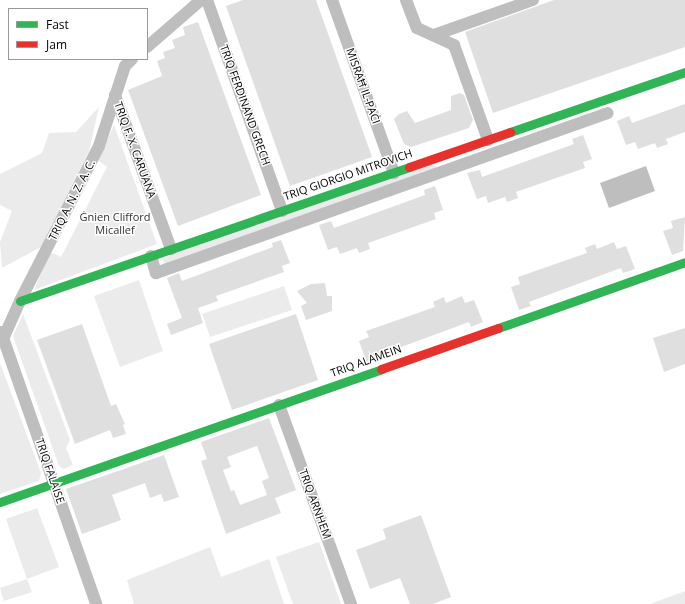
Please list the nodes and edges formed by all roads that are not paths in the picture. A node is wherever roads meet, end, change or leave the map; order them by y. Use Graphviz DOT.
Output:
graph roads {
  1 [pos="201,0"];
  2 [pos="207,0"];
  3 [pos="332,0"];
  4 [pos="406,0"];
  5 [pos="533,0"];
  6 [pos="434,35"];
  7 [pos="148,45"];
  8 [pos="131,60"];
  9 [pos="685,72"];
  10 [pos="115,95"];
  11 [pos="608,114"];
  12 [pos="488,140"];
  13 [pos="394,172"];
  14 [pos="282,211"];
  15 [pos="171,249"];
  16 [pos="151,256"];
  17 [pos="685,262"];
  18 [pos="20,301"];
  19 [pos="2,334"];
  20 [pos="279,405"];
  21 [pos="54,482"];
  22 [pos="0,502"];
  23 [pos="96,604"];
  24 [pos="351,604"];
  1 -- 7 [label="street"];
  2 -- 14 [label="street, TRIQ FERDINAND GRECH"];
  3 -- 13 [label="street, MISRAĦ IL-PAĊI"];
  4 -- 6 [label="street"];
  5 -- 6 [label="street"];
  6 -- 12 [label="street"];
  8 -- 10 [label="street, TRIQ A. N. Z. A. C."];
  9 -- 12 [label="street, TRIQ GIORGIO MITROVICH"];
  10 -- 15 [label="street, TRIQ F. X. CARUANA"];
  10 -- 18 [label="street, TRIQ A. N. Z. A. C."];
  11 -- 16 [label="street"];
  12 -- 13 [label="street, TRIQ GIORGIO MITROVICH"];
  13 -- 14 [label="street, TRIQ GIORGIO MITROVICH"];
  14 -- 15 [label="street, TRIQ GIORGIO MITROVICH"];
  15 -- 16 [label="street, TRIQ GIORGIO MITROVICH"];
  16 -- 18 [label="street, TRIQ GIORGIO MITROVICH"];
  17 -- 20 [label="street, TRIQ ALAMEIN"];
  18 -- 19 [label="street, TRIQ A. N. Z. A. C."];
  19 -- 21 [label="street, TRIQ FALAISE"];
  20 -- 21 [label="street, TRIQ ALAMEIN"];
  20 -- 24 [label="street, TRIQ ARNHEM"];
  21 -- 22 [label="street, TRIQ ALAMEIN"];
  21 -- 23 [label="street, TRIQ FALAISE"];
}
